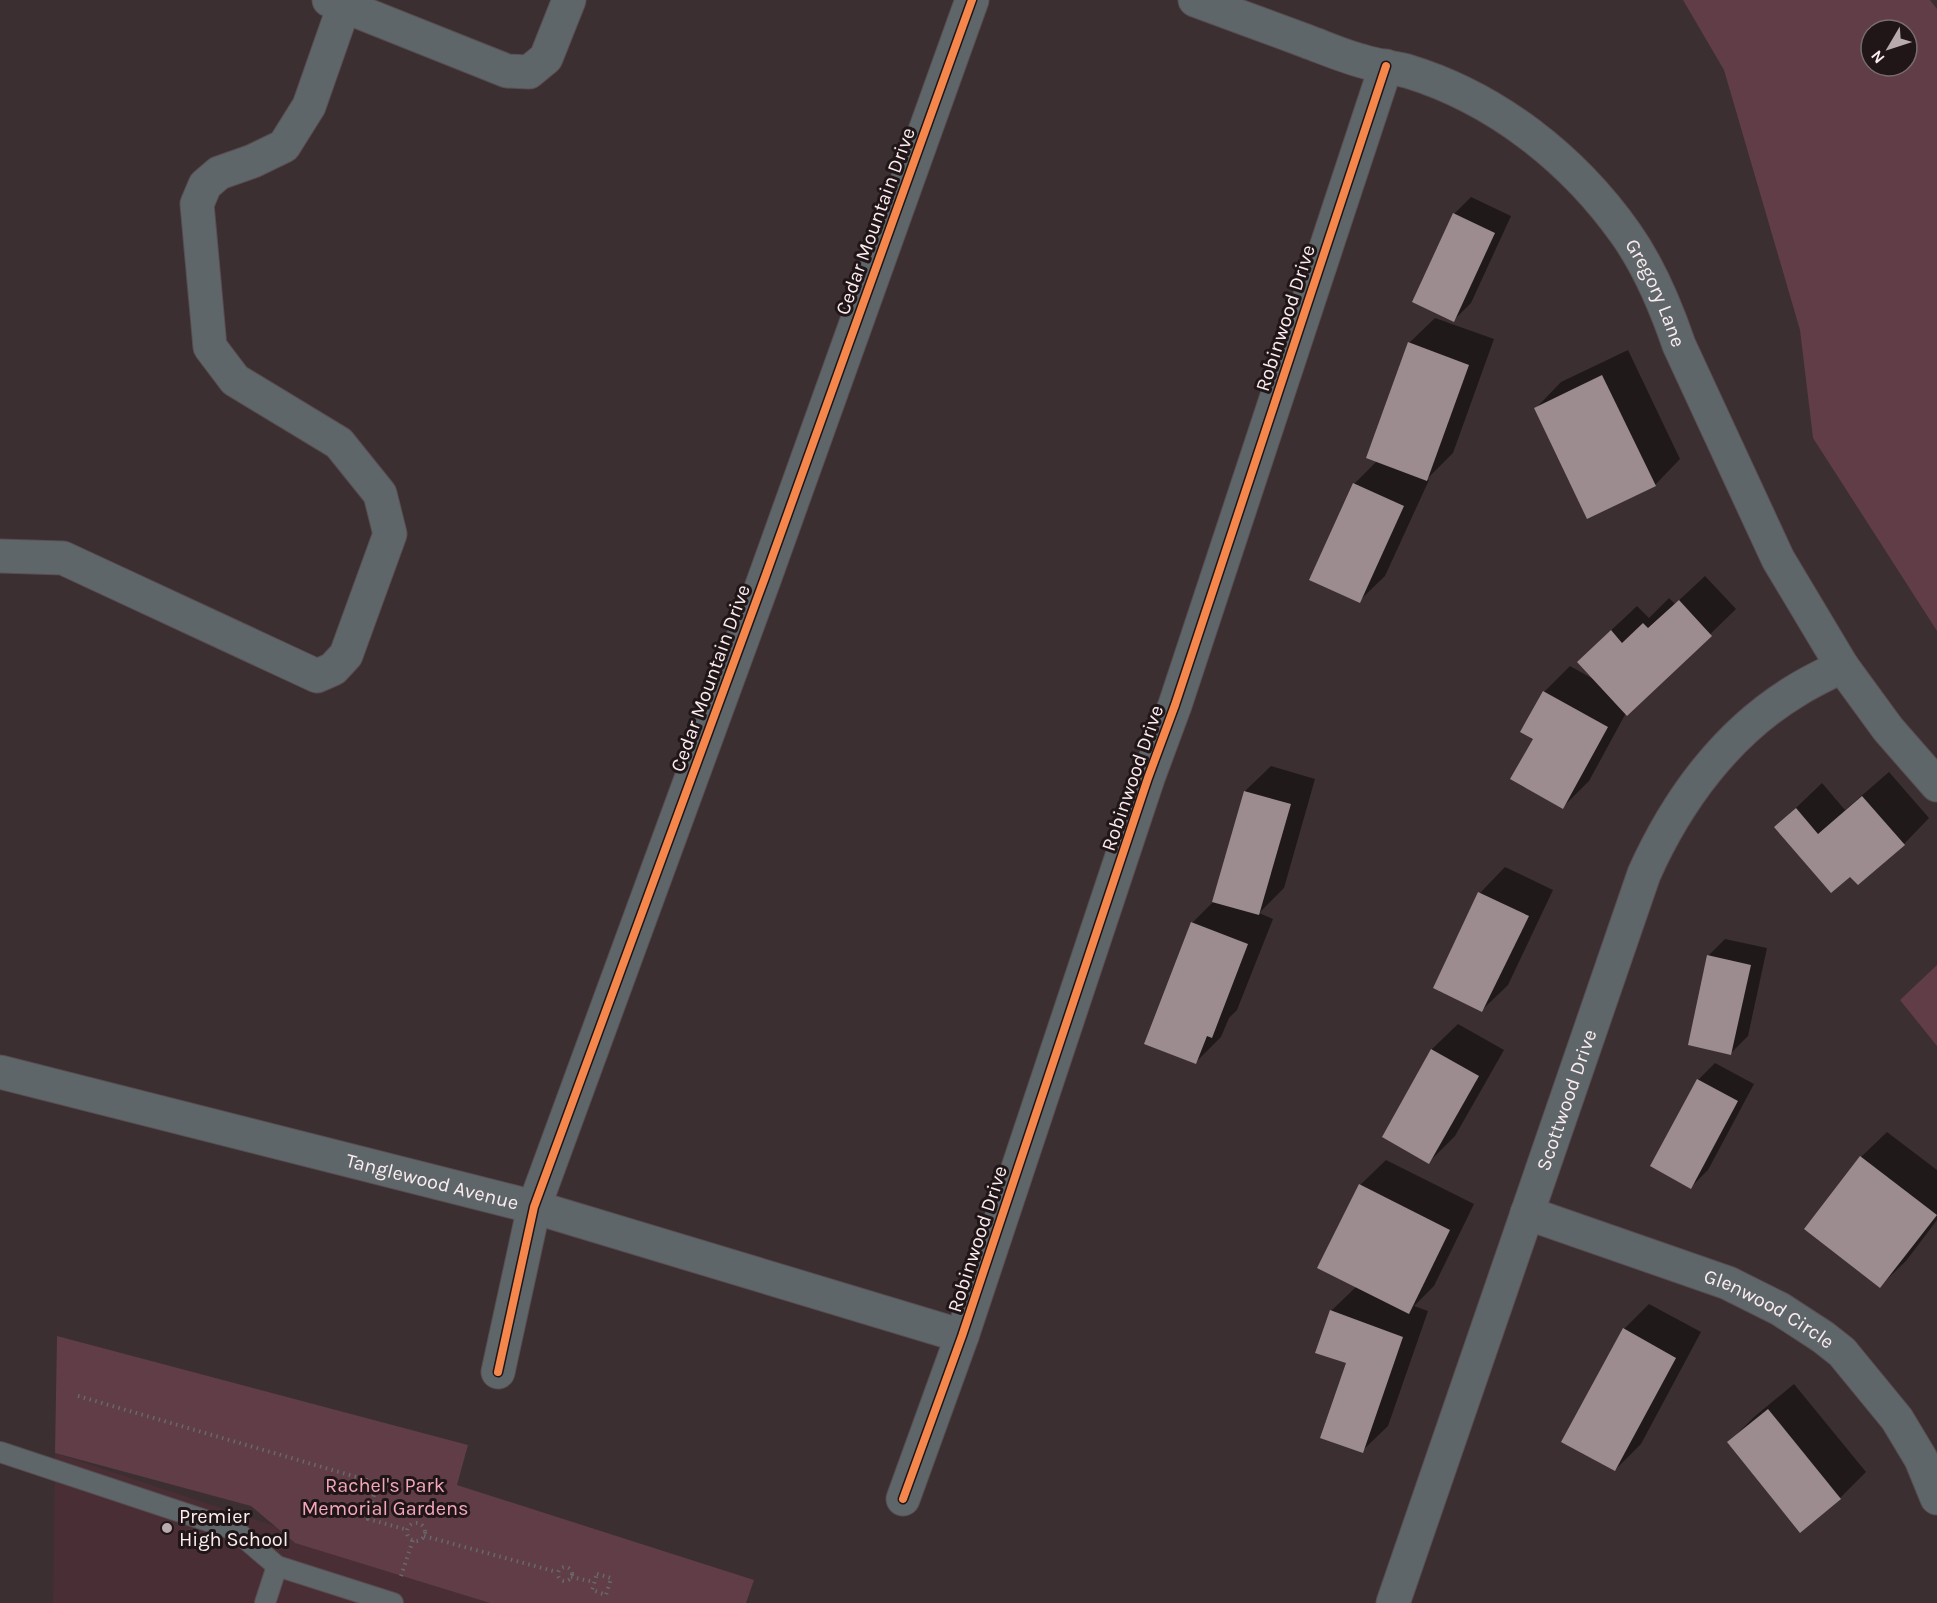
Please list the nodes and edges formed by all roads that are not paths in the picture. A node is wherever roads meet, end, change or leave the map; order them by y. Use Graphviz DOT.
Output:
graph roads {
  1 [pos="569,0"];
  2 [pos="972,0"];
  3 [pos="1195,0"];
  4 [pos="336,3"];
  5 [pos="1386,66"];
  6 [pos="0,556"];
  7 [pos="1842,666"];
  8 [pos="1937,785"];
  9 [pos="0,1072"];
  10 [pos="534,1207"];
  11 [pos="1527,1213"];
  12 [pos="962,1336"];
  13 [pos="498,1372"];
  14 [pos="0,1452"];
  15 [pos="1937,1498"];
  16 [pos="903,1499"];
  17 [pos="277,1566"];
  18 [pos="265,1603"];
  19 [pos="393,1603"];
  20 [pos="1394,1603"];
  1 -- 4 [label="street"];
  2 -- 10 [label="street, Cedar Mountain Drive"];
  3 -- 5 [label="street, Gregory Lane"];
  4 -- 6 [label="street"];
  5 -- 7 [label="street, Gregory Lane"];
  5 -- 12 [label="street, Robinwood Drive"];
  7 -- 8 [label="street, Gregory Lane"];
  7 -- 11 [label="street, Scottwood Drive"];
  9 -- 10 [label="street, Tanglewood Avenue"];
  10 -- 12 [label="street, Tanglewood Avenue"];
  10 -- 13 [label="street, Cedar Mountain Drive"];
  11 -- 15 [label="street, Glenwood Circle"];
  11 -- 20 [label="street, Scottwood Drive"];
  12 -- 16 [label="street, Robinwood Drive"];
  14 -- 17 [label="lane"];
  17 -- 18 [label="lane"];
  17 -- 19 [label="lane"];
}
